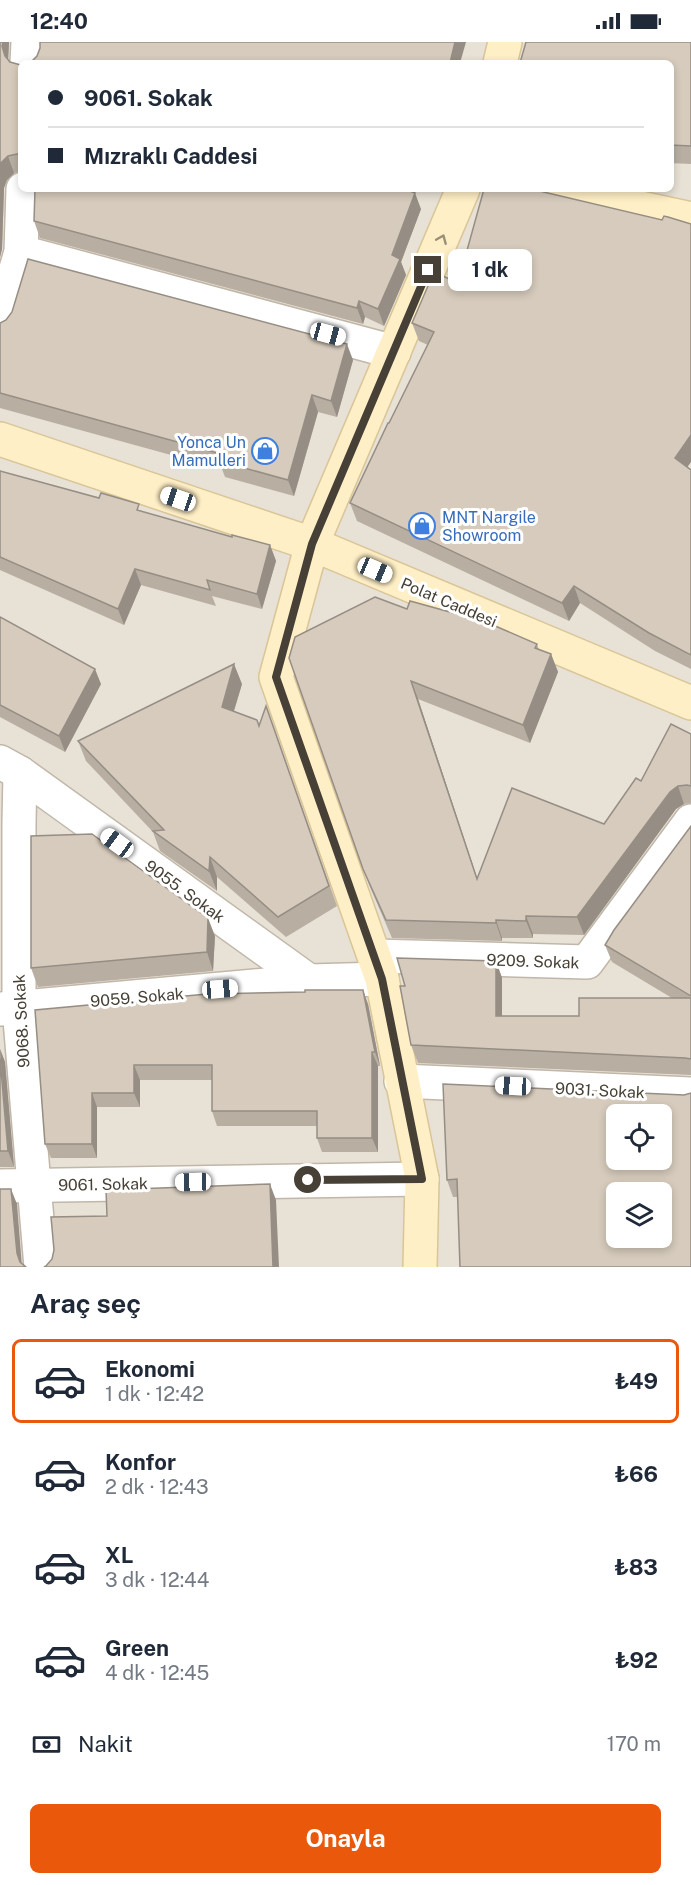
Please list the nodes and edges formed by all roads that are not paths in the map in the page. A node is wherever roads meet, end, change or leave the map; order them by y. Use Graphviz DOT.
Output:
graph roads {
  1 [pos="28,42"];
  2 [pos="505,42"];
  3 [pos="27,60"];
  4 [pos="501,60"];
  5 [pos="23,192"];
  6 [pos="462,192"];
  7 [pos="566,192"];
  8 [pos="691,219"];
  9 [pos="21,252"];
  10 [pos="0,322"];
  11 [pos="394,352"];
  12 [pos="0,439"];
  13 [pos="312,544"];
  14 [pos="691,704"];
  15 [pos="10,768"];
  16 [pos="691,821"];
  17 [pos="9,824"];
  18 [pos="378,967"];
  19 [pos="309,981"];
  20 [pos="9,1009"];
  21 [pos="401,1081"];
  22 [pos="691,1094"];
  23 [pos="422,1179"];
  24 [pos="33,1185"];
  25 [pos="0,1186"];
  26 [pos="41,1267"];
  27 [pos="420,1267"];
  1 -- 3 [label="street"];
  2 -- 4 [label="main road"];
  5 -- 9 [label="street"];
  11 -- 6 [label="main road, one-way"];
  7 -- 8 [label="main road"];
  9 -- 10 [label="street"];
  9 -- 11 [label="street"];
  11 -- 13 [label="main road"];
  12 -- 13 [label="main road, Polat Caddesi"];
  13 -- 14 [label="main road, Polat Caddesi"];
  13 -- 18 [label="main road"];
  15 -- 17 [label="street, 9068. Sokak"];
  15 -- 19 [label="street, 9055. Sokak"];
  16 -- 18 [label="street, 9209. Sokak"];
  17 -- 20 [label="street, 9068. Sokak"];
  18 -- 19 [label="street, 9059. Sokak"];
  18 -- 21 [label="main road"];
  19 -- 20 [label="street, 9059. Sokak"];
  20 -- 24 [label="street, 9068. Sokak"];
  21 -- 22 [label="street, 9031. Sokak"];
  21 -- 23 [label="main road"];
  23 -- 24 [label="street, 9061. Sokak"];
  23 -- 27 [label="main road"];
  24 -- 25 [label="street, 9061. Sokak"];
  24 -- 26 [label="street, 9068. Sokak"];
}
